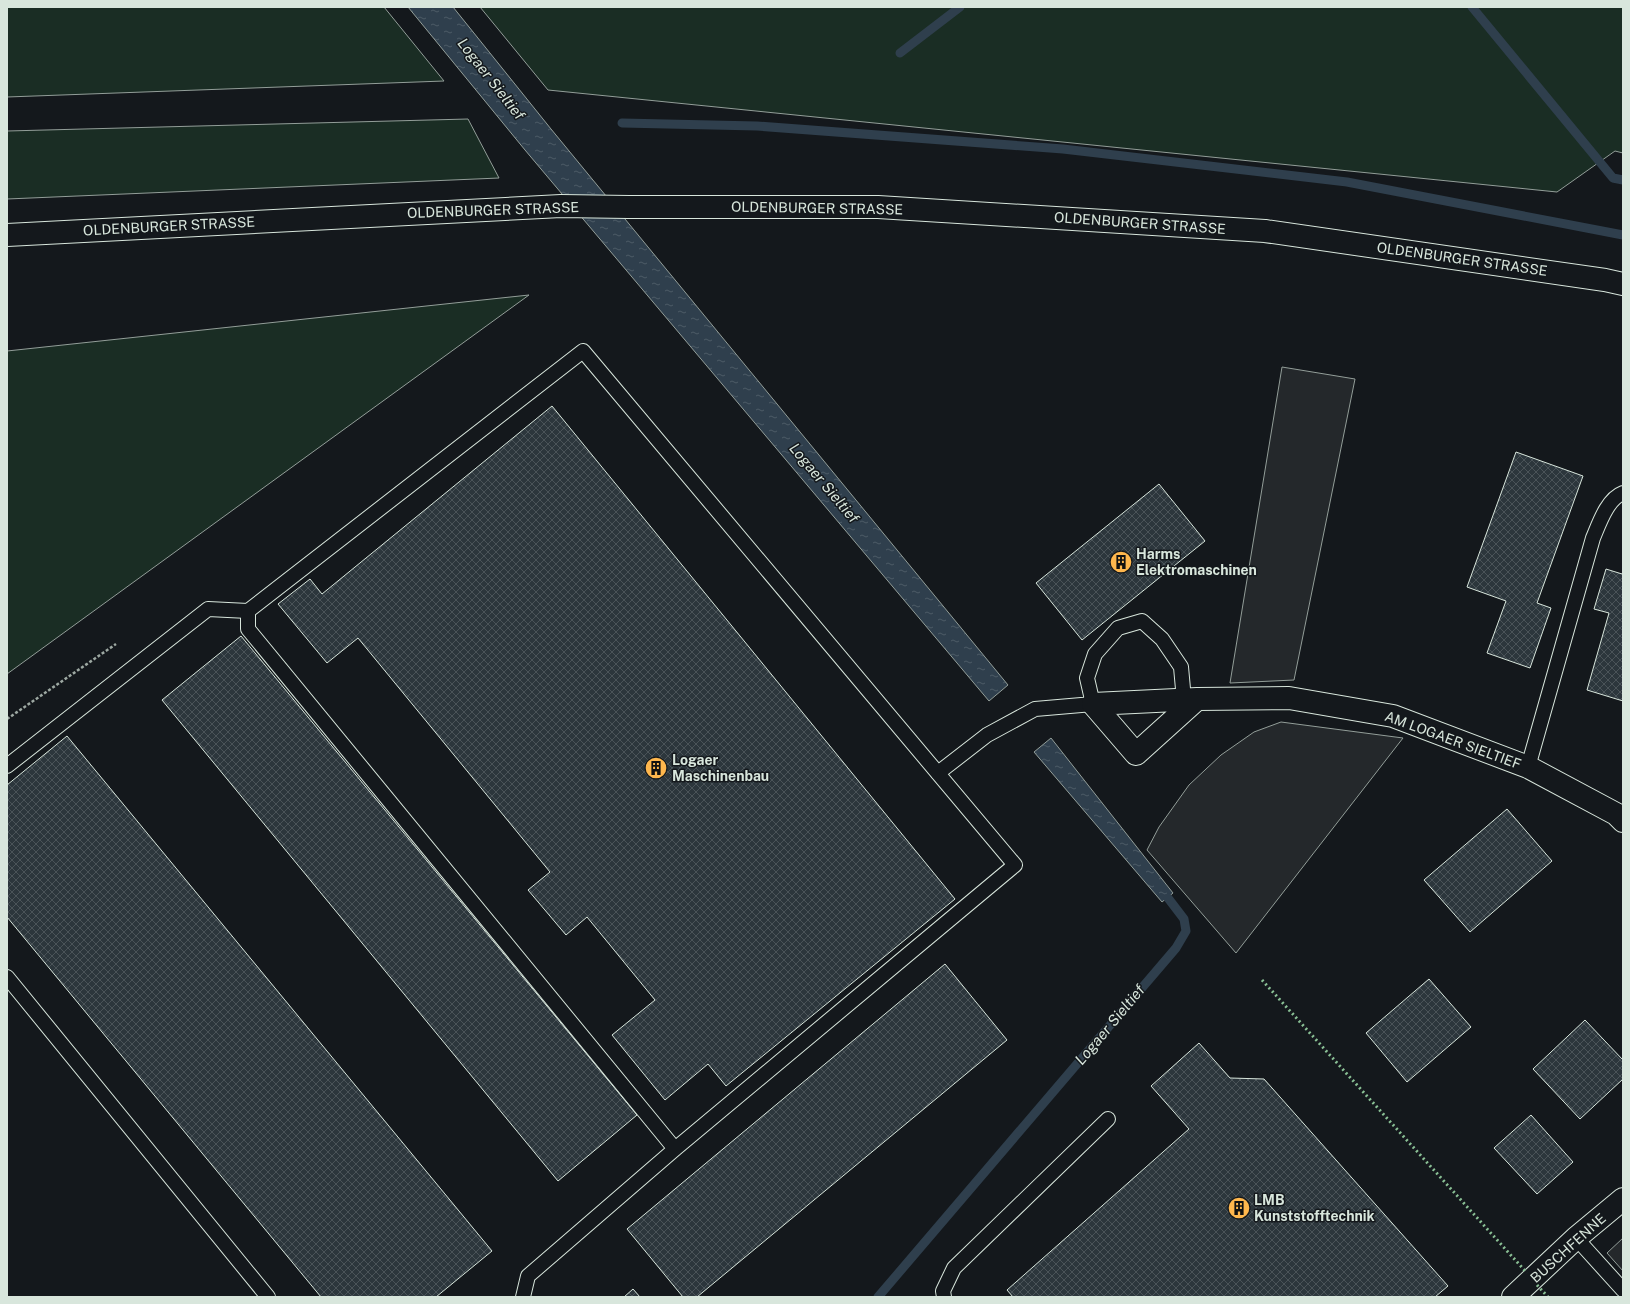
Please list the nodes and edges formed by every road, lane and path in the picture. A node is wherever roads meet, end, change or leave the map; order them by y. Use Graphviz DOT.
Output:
graph roads {
  1 [pos="7,235"];
  2 [pos="1623,284"];
  3 [pos="1623,493"];
  4 [pos="248,610"];
  5 [pos="116,644"];
  6 [pos="1191,699"];
  7 [pos="1093,704"];
  8 [pos="7,718"];
  9 [pos="7,766"];
  10 [pos="1528,766"];
  11 [pos="938,773"];
  12 [pos="1623,821"];
  13 [pos="7,977"];
  14 [pos="1108,1119"];
  15 [pos="675,1149"];
  16 [pos="1623,1199"];
  17 [pos="1576,1238"];
  18 [pos="1623,1290"];
  19 [pos="268,1297"];
  20 [pos="523,1297"];
  21 [pos="944,1297"];
  22 [pos="1513,1297"];
  1 -- 2 [label="main road, OLDENBURGER STRASSE"];
  3 -- 10 [label="lane"];
  4 -- 9 [label="lane"];
  4 -- 11 [label="lane"];
  4 -- 15 [label="lane"];
  5 -- 8 [label="path"];
  6 -- 7 [label="main road, AM LOGAER SIELTIEF"];
  6 -- 7 [label="main road"];
  6 -- 7 [label="lane"];
  6 -- 10 [label="main road, AM LOGAER SIELTIEF"];
  7 -- 11 [label="lane"];
  10 -- 12 [label="main road, AM LOGAER SIELTIEF"];
  11 -- 15 [label="lane"];
  13 -- 19 [label="lane"];
  14 -- 21 [label="lane"];
  15 -- 20 [label="lane"];
  16 -- 17 [label="main road, BUSCHFENNE"];
  17 -- 18 [label="lane"];
  17 -- 22 [label="main road, BUSCHFENNE"];
}
